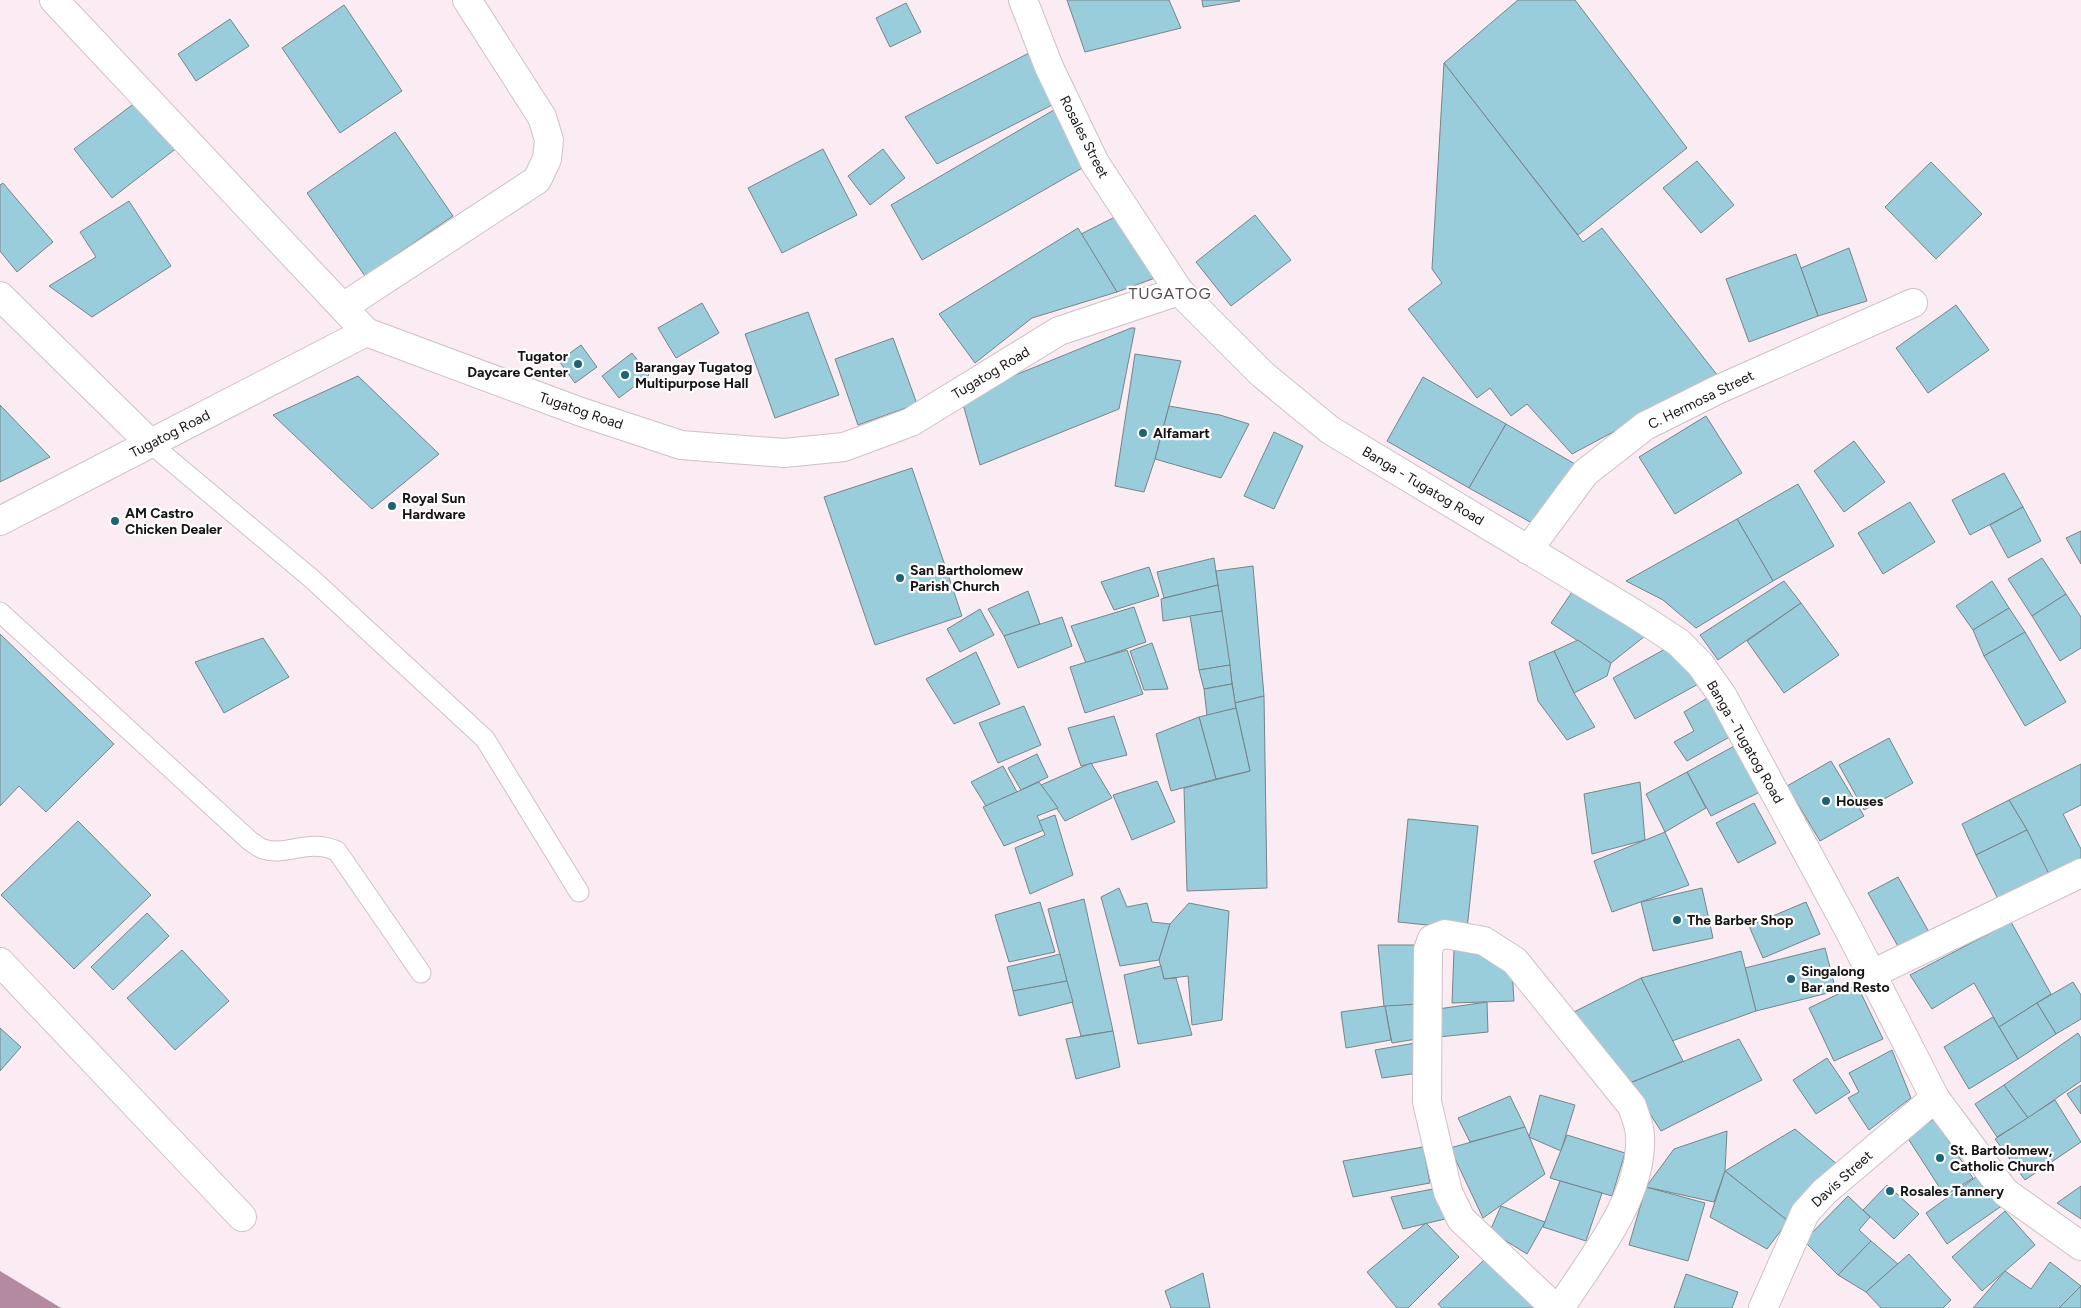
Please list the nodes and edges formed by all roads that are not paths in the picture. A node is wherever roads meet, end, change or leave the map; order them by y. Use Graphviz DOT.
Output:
graph roads {
  1 [pos="54,0"];
  2 [pos="467,0"];
  3 [pos="1023,0"];
  4 [pos="1179,291"];
  5 [pos="0,296"];
  6 [pos="1913,303"];
  7 [pos="343,307"];
  8 [pos="366,332"];
  9 [pos="150,444"];
  10 [pos="0,521"];
  11 [pos="1528,550"];
  12 [pos="0,612"];
  13 [pos="2081,873"];
  14 [pos="579,892"];
  15 [pos="0,962"];
  16 [pos="421,973"];
  17 [pos="1872,974"];
  18 [pos="1936,1098"];
  19 [pos="242,1217"];
  20 [pos="2081,1246"];
  21 [pos="1555,1308"];
  22 [pos="1560,1308"];
  23 [pos="1763,1308"];
  1 -- 7 [label="street"];
  2 -- 7 [label="street"];
  3 -- 4 [label="street, Rosales Street"];
  4 -- 8 [label="street, Tugatog Road"];
  4 -- 11 [label="street, Banga - Tugatog Road"];
  5 -- 9 [label="street"];
  6 -- 11 [label="street, C. Hermosa Street"];
  7 -- 8 [label="street"];
  8 -- 9 [label="street, Tugatog Road"];
  9 -- 10 [label="street, Tugatog Road"];
  9 -- 14 [label="lane"];
  11 -- 17 [label="street, Banga - Tugatog Road"];
  12 -- 16 [label="lane"];
  13 -- 17 [label="street"];
  15 -- 19 [label="street"];
  17 -- 18 [label="street, Banga - Tugatog Road"];
  18 -- 20 [label="street, Banga - Tugatog Road"];
  18 -- 23 [label="street, Davis Street"];
  21 -- 22 [label="street"];
}
